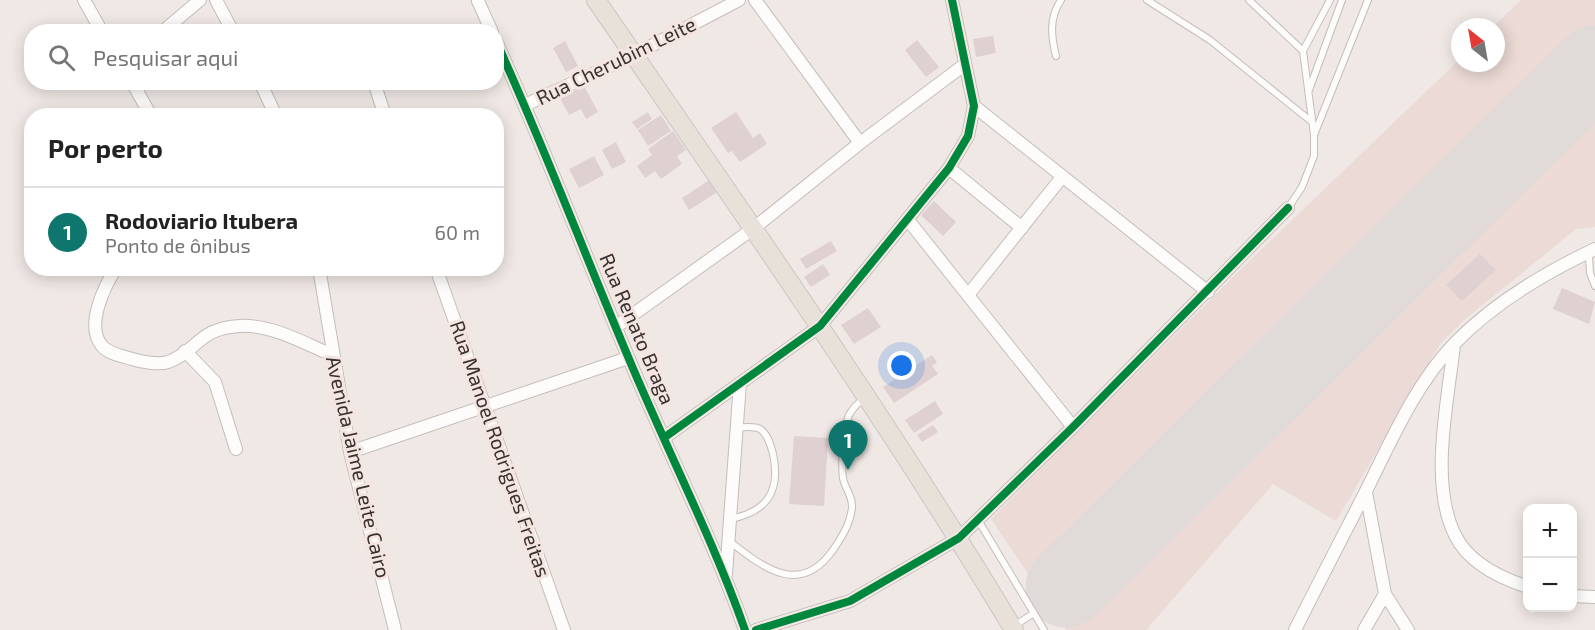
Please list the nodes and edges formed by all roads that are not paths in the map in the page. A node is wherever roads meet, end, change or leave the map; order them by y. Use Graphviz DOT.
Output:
graph roads {
  1 [pos="84,0"];
  2 [pos="200,0"];
  3 [pos="216,0"];
  4 [pos="596,0"];
  5 [pos="739,0"];
  6 [pos="755,0"];
  7 [pos="952,0"];
  8 [pos="1061,0"];
  9 [pos="1147,0"];
  10 [pos="1249,0"];
  11 [pos="1330,0"];
  12 [pos="1341,0"];
  13 [pos="1368,0"];
  14 [pos="478,1"];
  15 [pos="98,24"];
  16 [pos="172,24"];
  17 [pos="229,24"];
  18 [pos="488,24"];
  19 [pos="1303,51"];
  20 [pos="634,55"];
  21 [pos="1056,56"];
  22 [pos="504,59"];
  23 [pos="964,65"];
  24 [pos="136,90"];
  25 [pos="264,90"];
  26 [pos="377,90"];
  27 [pos="1308,93"];
  28 [pos="525,105"];
  29 [pos="974,106"];
  30 [pos="147,108"];
  31 [pos="272,108"];
  32 [pos="382,108"];
  33 [pos="1312,122"];
  34 [pos="1314,135"];
  35 [pos="860,143"];
  36 [pos="949,168"];
  37 [pos="1062,177"];
  38 [pos="1288,208"];
  39 [pos="908,220"];
  40 [pos="754,228"];
  41 [pos="1022,228"];
  42 [pos="1590,255"];
  43 [pos="112,276"];
  44 [pos="320,276"];
  45 [pos="439,276"];
  46 [pos="1595,286"];
  47 [pos="1208,292"];
  48 [pos="968,295"];
  49 [pos="617,326"];
  50 [pos="820,326"];
  51 [pos="1454,344"];
  52 [pos="184,351"];
  53 [pos="332,355"];
  54 [pos="628,358"];
  55 [pos="740,383"];
  56 [pos="866,397"];
  57 [pos="483,405"];
  58 [pos="736,428"];
  59 [pos="1073,428"];
  60 [pos="665,437"];
  61 [pos="236,450"];
  62 [pos="350,452"];
  63 [pos="1365,492"];
  64 [pos="730,519"];
  65 [pos="978,520"];
  66 [pos="960,538"];
  67 [pos="728,541"];
  68 [pos="726,576"];
  69 [pos="1523,586"];
  70 [pos="1385,594"];
  71 [pos="1577,596"];
  72 [pos="1595,597"];
  73 [pos="1034,613"];
  74 [pos="1013,628"];
  75 [pos="395,630"];
  76 [pos="564,630"];
  77 [pos="745,630"];
  78 [pos="756,630"];
  79 [pos="1044,630"];
  80 [pos="1295,630"];
  81 [pos="1364,630"];
  82 [pos="1407,630"];
  1 -- 15 [label="street"];
  2 -- 16 [label="street"];
  3 -- 17 [label="street"];
  4 -- 20 [label="main road"];
  5 -- 20 [label="street, Rua Cherubim Leite"];
  6 -- 35 [label="street"];
  7 -- 23 [label="street"];
  8 -- 21 [label="lane"];
  9 -- 33 [label="lane"];
  10 -- 19 [label="lane"];
  11 -- 19 [label="lane"];
  12 -- 27 [label="lane"];
  13 -- 34 [label="lane"];
  14 -- 18 [label="street"];
  19 -- 27 [label="lane"];
  20 -- 28 [label="street, Rua Cherubim Leite"];
  20 -- 40 [label="main road"];
  22 -- 28 [label="street, Rua Renato Braga"];
  23 -- 29 [label="street"];
  23 -- 35 [label="street"];
  24 -- 30 [label="street"];
  25 -- 31 [label="street"];
  26 -- 32 [label="street"];
  27 -- 33 [label="lane"];
  28 -- 49 [label="street, Rua Renato Braga"];
  29 -- 36 [label="street"];
  29 -- 37 [label="street"];
  33 -- 34 [label="lane"];
  34 -- 38 [label="lane"];
  35 -- 40 [label="street"];
  36 -- 39 [label="street"];
  36 -- 41 [label="street"];
  37 -- 41 [label="street"];
  37 -- 47 [label="street"];
  38 -- 47 [label="street"];
  39 -- 48 [label="street"];
  39 -- 50 [label="street"];
  40 -- 49 [label="street"];
  40 -- 50 [label="main road"];
  41 -- 48 [label="street"];
  42 -- 46 [label="lane"];
  42 -- 51 [label="street"];
  43 -- 52 [label="street"];
  44 -- 53 [label="street, Avenida Jaime Leite Cairo"];
  45 -- 57 [label="street, Rua Manoel Rodrigues Freitas"];
  47 -- 59 [label="street"];
  48 -- 59 [label="street"];
  49 -- 54 [label="street, Rua Renato Braga"];
  50 -- 55 [label="street"];
  50 -- 56 [label="main road"];
  51 -- 63 [label="street"];
  51 -- 69 [label="street"];
  52 -- 53 [label="street"];
  52 -- 61 [label="street"];
  53 -- 62 [label="street, Avenida Jaime Leite Cairo"];
  54 -- 57 [label="street"];
  54 -- 60 [label="street, Rua Renato Braga"];
  55 -- 58 [label="street"];
  55 -- 60 [label="street"];
  56 -- 66 [label="main road"];
  56 -- 67 [label="lane"];
  57 -- 62 [label="street"];
  57 -- 76 [label="street, Rua Manoel Rodrigues Freitas"];
  58 -- 64 [label="street"];
  58 -- 64 [label="lane"];
  59 -- 65 [label="street"];
  60 -- 68 [label="street, Rua Renato Braga"];
  62 -- 75 [label="street, Avenida Jaime Leite Cairo"];
  63 -- 70 [label="street"];
  63 -- 80 [label="street"];
  64 -- 67 [label="street"];
  65 -- 66 [label="street"];
  65 -- 73 [label="lane"];
  66 -- 74 [label="main road"];
  66 -- 78 [label="street"];
  67 -- 68 [label="street"];
  68 -- 77 [label="street, Rua Renato Braga"];
  70 -- 81 [label="street"];
  70 -- 82 [label="street"];
  71 -- 72 [label="street"];
  73 -- 74 [label="lane"];
  73 -- 79 [label="lane"];
}
